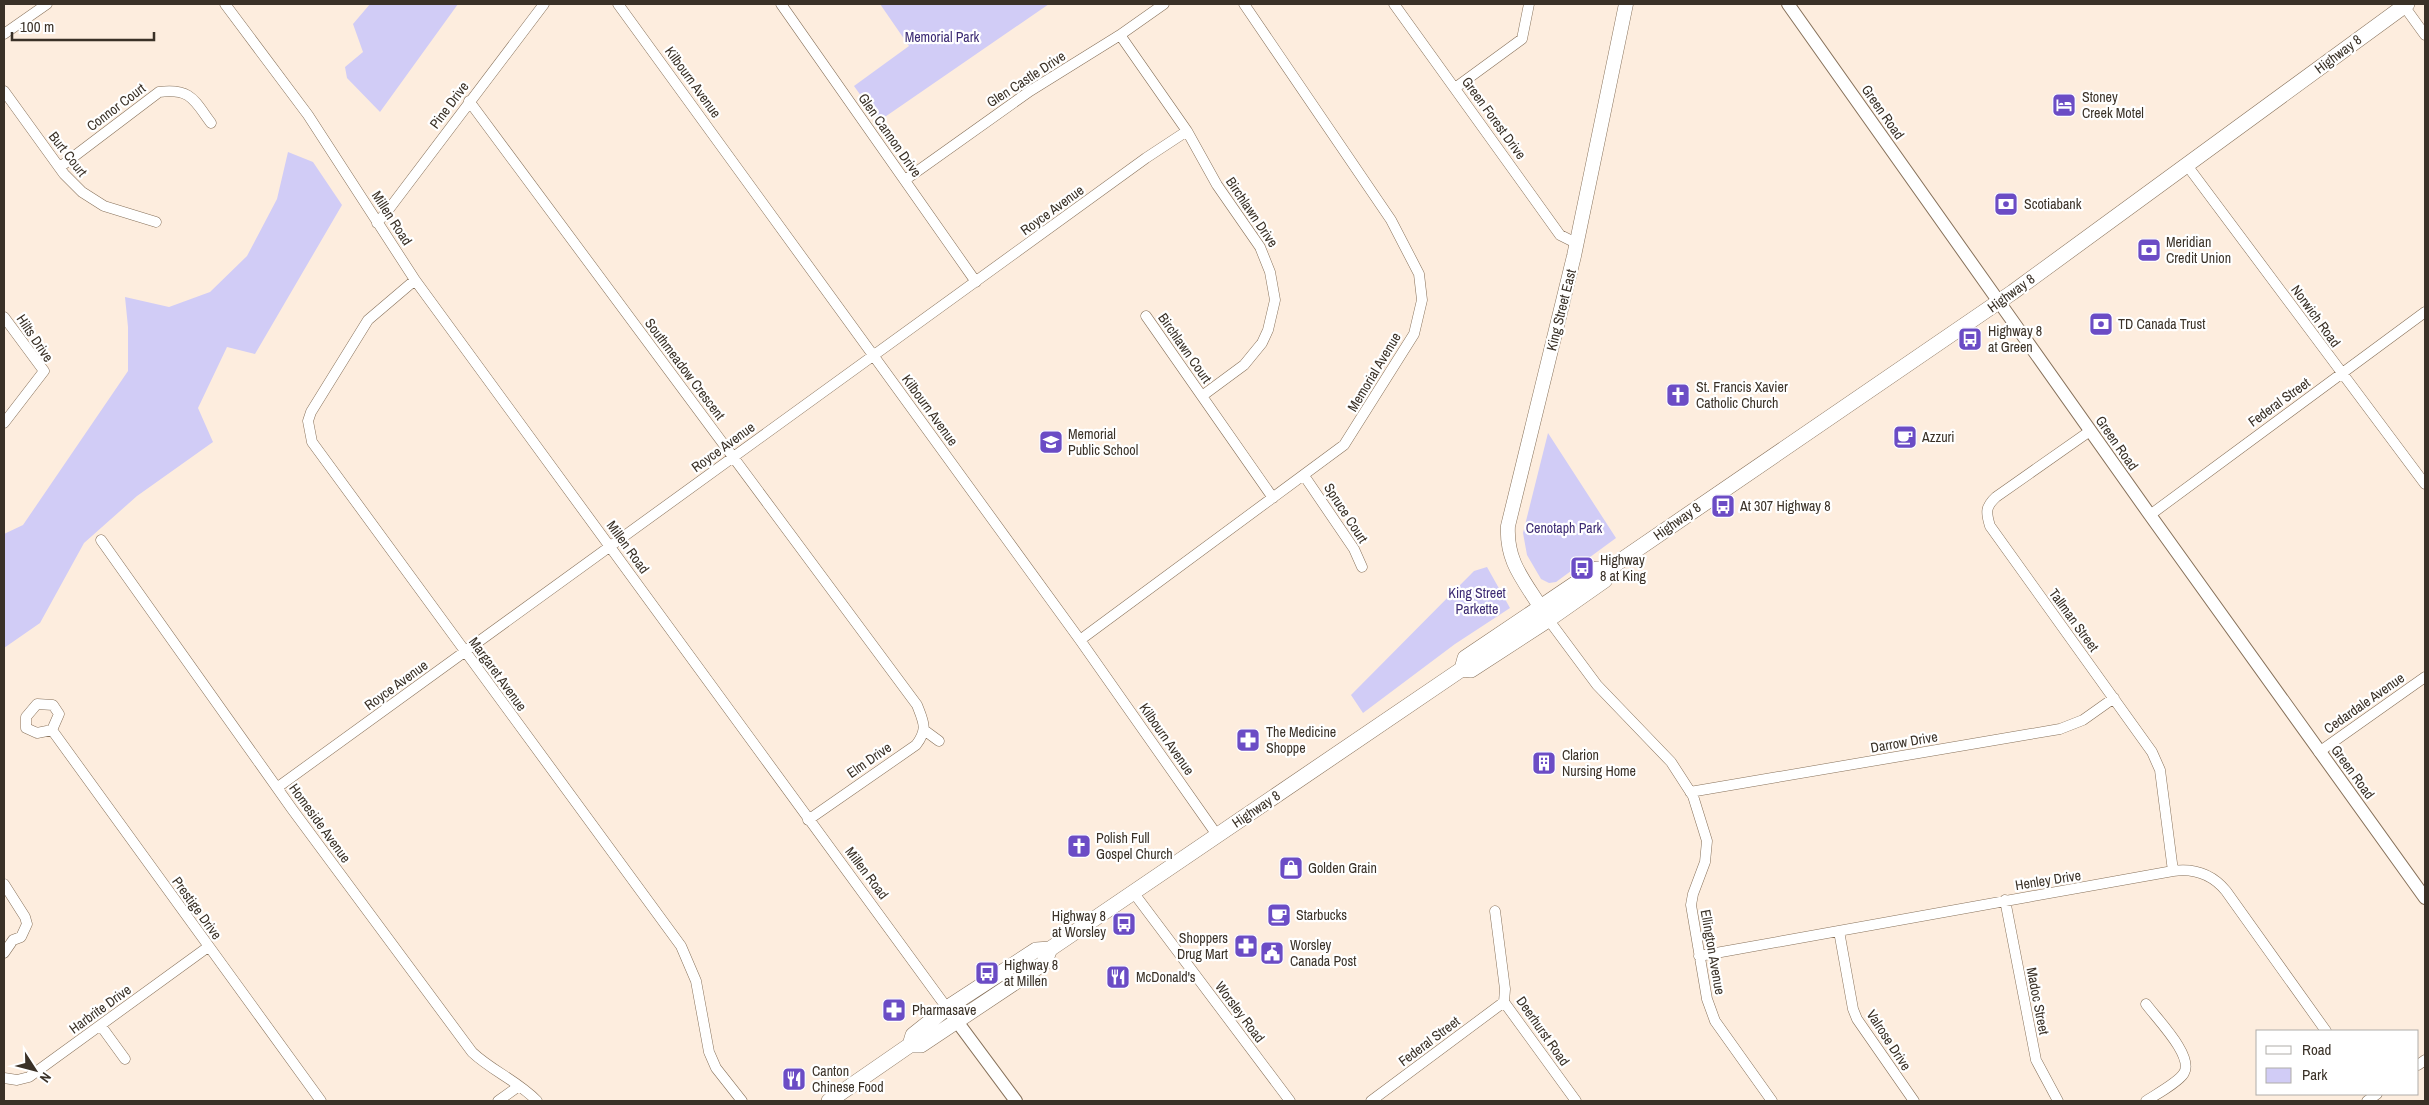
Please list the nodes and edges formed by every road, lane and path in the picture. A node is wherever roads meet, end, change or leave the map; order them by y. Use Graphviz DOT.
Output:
graph roads {
  1 [pos="47,4"];
  2 [pos="225,4"];
  3 [pos="544,4"];
  4 [pos="618,4"];
  5 [pos="781,4"];
  6 [pos="1164,4"];
  7 [pos="1244,4"];
  8 [pos="1394,4"];
  9 [pos="1529,4"];
  10 [pos="1626,4"];
  11 [pos="1788,4"];
  12 [pos="2405,5"];
  13 [pos="4,34"];
  14 [pos="1120,35"];
  15 [pos="2425,35"];
  16 [pos="1455,88"];
  17 [pos="4,91"];
  18 [pos="469,102"];
  19 [pos="211,123"];
  20 [pos="1187,131"];
  21 [pos="2186,164"];
  22 [pos="60,167"];
  23 [pos="905,180"];
  24 [pos="156,222"];
  25 [pos="376,223"];
  26 [pos="1576,243"];
  27 [pos="415,280"];
  28 [pos="976,282"];
  29 [pos="2000,301"];
  30 [pos="2425,312"];
  31 [pos="4,316"];
  32 [pos="1146,316"];
  33 [pos="874,355"];
  34 [pos="2341,373"];
  35 [pos="1202,396"];
  36 [pos="4,423"];
  37 [pos="2090,430"];
  38 [pos="733,456"];
  39 [pos="1305,476"];
  40 [pos="2425,484"];
  41 [pos="1273,498"];
  42 [pos="2150,515"];
  43 [pos="101,540"];
  44 [pos="610,547"];
  45 [pos="1362,566"];
  46 [pos="1545,614"];
  47 [pos="1080,640"];
  48 [pos="464,652"];
  49 [pos="2425,677"];
  50 [pos="2114,698"];
  51 [pos="52,730"];
  52 [pos="924,730"];
  53 [pos="939,741"];
  54 [pos="2319,752"];
  55 [pos="278,787"];
  56 [pos="1690,792"];
  57 [pos="808,820"];
  58 [pos="1217,835"];
  59 [pos="2173,871"];
  60 [pos="4,884"];
  61 [pos="1133,892"];
  62 [pos="2425,898"];
  63 [pos="2005,900"];
  64 [pos="1495,911"];
  65 [pos="1840,931"];
  66 [pos="208,947"];
  67 [pos="1050,949"];
  68 [pos="4,953"];
  69 [pos="1699,956"];
  70 [pos="1504,1002"];
  71 [pos="2146,1004"];
  72 [pos="947,1008"];
  73 [pos="958,1023"];
  74 [pos="101,1026"];
  75 [pos="2325,1030"];
  76 [pos="910,1045"];
  77 [pos="125,1059"];
  78 [pos="4,1078"];
  79 [pos="519,1086"];
  80 [pos="321,1101"];
  81 [pos="498,1101"];
  82 [pos="537,1101"];
  83 [pos="742,1101"];
  84 [pos="829,1101"];
  85 [pos="1016,1101"];
  86 [pos="1290,1101"];
  87 [pos="1371,1101"];
  88 [pos="1576,1101"];
  89 [pos="1772,1101"];
  90 [pos="1914,1101"];
  91 [pos="2058,1101"];
  92 [pos="2146,1101"];
  1 -- 13 [label="street"];
  2 -- 25 [label="street, Millen Road"];
  3 -- 18 [label="street, Pine Drive"];
  4 -- 33 [label="street, Kilbourn Avenue"];
  5 -- 23 [label="street, Glen Cannon Drive"];
  6 -- 14 [label="street, Glen Castle Drive"];
  7 -- 39 [label="street, Memorial Avenue"];
  8 -- 16 [label="street, Green Forest Drive"];
  9 -- 16 [label="street"];
  10 -- 26 [label="main road, King Street East"];
  11 -- 29 [label="street, Green Road"];
  12 -- 15 [label="street"];
  12 -- 21 [label="main road, Highway 8"];
  14 -- 20 [label="street, Birchlawn Drive"];
  14 -- 23 [label="street, Glen Castle Drive"];
  16 -- 26 [label="street, Green Forest Drive"];
  17 -- 22 [label="street, Burt Court"];
  18 -- 25 [label="street, Pine Drive"];
  18 -- 38 [label="street, Southmeadow Crescent"];
  19 -- 22 [label="street, Connor Court"];
  20 -- 28 [label="street, Royce Avenue"];
  20 -- 35 [label="street, Birchlawn Drive"];
  21 -- 29 [label="main road, Highway 8"];
  21 -- 34 [label="street, Norwich Road"];
  22 -- 24 [label="street, Burt Court"];
  23 -- 28 [label="street, Glen Cannon Drive"];
  25 -- 27 [label="street, Millen Road"];
  26 -- 46 [label="main road, King Street East"];
  27 -- 44 [label="street, Millen Road"];
  27 -- 48 [label="street, Margaret Avenue"];
  28 -- 33 [label="street, Royce Avenue"];
  29 -- 37 [label="street, Green Road"];
  29 -- 46 [label="main road, Highway 8"];
  30 -- 34 [label="street, Federal Street"];
  31 -- 36 [label="street, Hilts Drive"];
  32 -- 35 [label="street, Birchlawn Court"];
  33 -- 38 [label="street, Royce Avenue"];
  33 -- 47 [label="street, Kilbourn Avenue"];
  34 -- 40 [label="street, Norwich Road"];
  34 -- 42 [label="street, Federal Street"];
  35 -- 41 [label="street"];
  37 -- 42 [label="street, Green Road"];
  37 -- 50 [label="street, Tallman Street"];
  38 -- 44 [label="street, Royce Avenue"];
  38 -- 52 [label="street, Southmeadow Crescent"];
  39 -- 41 [label="street, Memorial Avenue"];
  39 -- 45 [label="street, Spruce Court"];
  41 -- 47 [label="street, Memorial Avenue"];
  42 -- 54 [label="street, Green Road"];
  43 -- 55 [label="street, Homeside Avenue"];
  44 -- 48 [label="street, Royce Avenue"];
  44 -- 57 [label="street, Millen Road"];
  46 -- 56 [label="street, Ellington Avenue"];
  46 -- 58 [label="main road, Highway 8"];
  47 -- 58 [label="street, Kilbourn Avenue"];
  48 -- 55 [label="street, Royce Avenue"];
  48 -- 83 [label="street, Margaret Avenue"];
  49 -- 54 [label="street, Cedardale Avenue"];
  50 -- 56 [label="street, Darrow Drive"];
  50 -- 59 [label="street, Tallman Street"];
  51 -- 66 [label="street, Prestige Drive"];
  52 -- 53 [label="street"];
  52 -- 57 [label="street, Elm Drive"];
  54 -- 62 [label="street, Green Road"];
  55 -- 79 [label="street, Homeside Avenue"];
  56 -- 69 [label="street, Ellington Avenue"];
  57 -- 72 [label="street, Millen Road"];
  58 -- 61 [label="main road, Highway 8"];
  59 -- 63 [label="street, Henley Drive"];
  59 -- 75 [label="street, Henley Drive"];
  60 -- 68 [label="street"];
  61 -- 67 [label="main road, Highway 8"];
  61 -- 86 [label="street, Worsley Road"];
  63 -- 65 [label="street, Henley Drive"];
  63 -- 91 [label="street, Madoc Street"];
  64 -- 70 [label="street, Deerhurst Road"];
  65 -- 69 [label="street, Henley Drive"];
  65 -- 90 [label="street, Valrose Drive"];
  66 -- 74 [label="street, Harbrite Drive"];
  66 -- 80 [label="street, Prestige Drive"];
  67 -- 72 [label="main road, Highway 8"];
  67 -- 73 [label="main road, Highway 8"];
  69 -- 89 [label="street, Ellington Avenue"];
  70 -- 87 [label="street, Federal Street"];
  70 -- 88 [label="street, Deerhurst Road"];
  71 -- 92 [label="street"];
  72 -- 73 [label="street, Millen Road"];
  72 -- 76 [label="main road, Highway 8"];
  73 -- 76 [label="main road, Highway 8"];
  73 -- 85 [label="street, Millen Road"];
  74 -- 77 [label="street"];
  74 -- 78 [label="street, Harbrite Drive"];
  76 -- 84 [label="main road, Highway 8"];
  79 -- 81 [label="street"];
  79 -- 82 [label="street, Homeside Avenue"];
}
